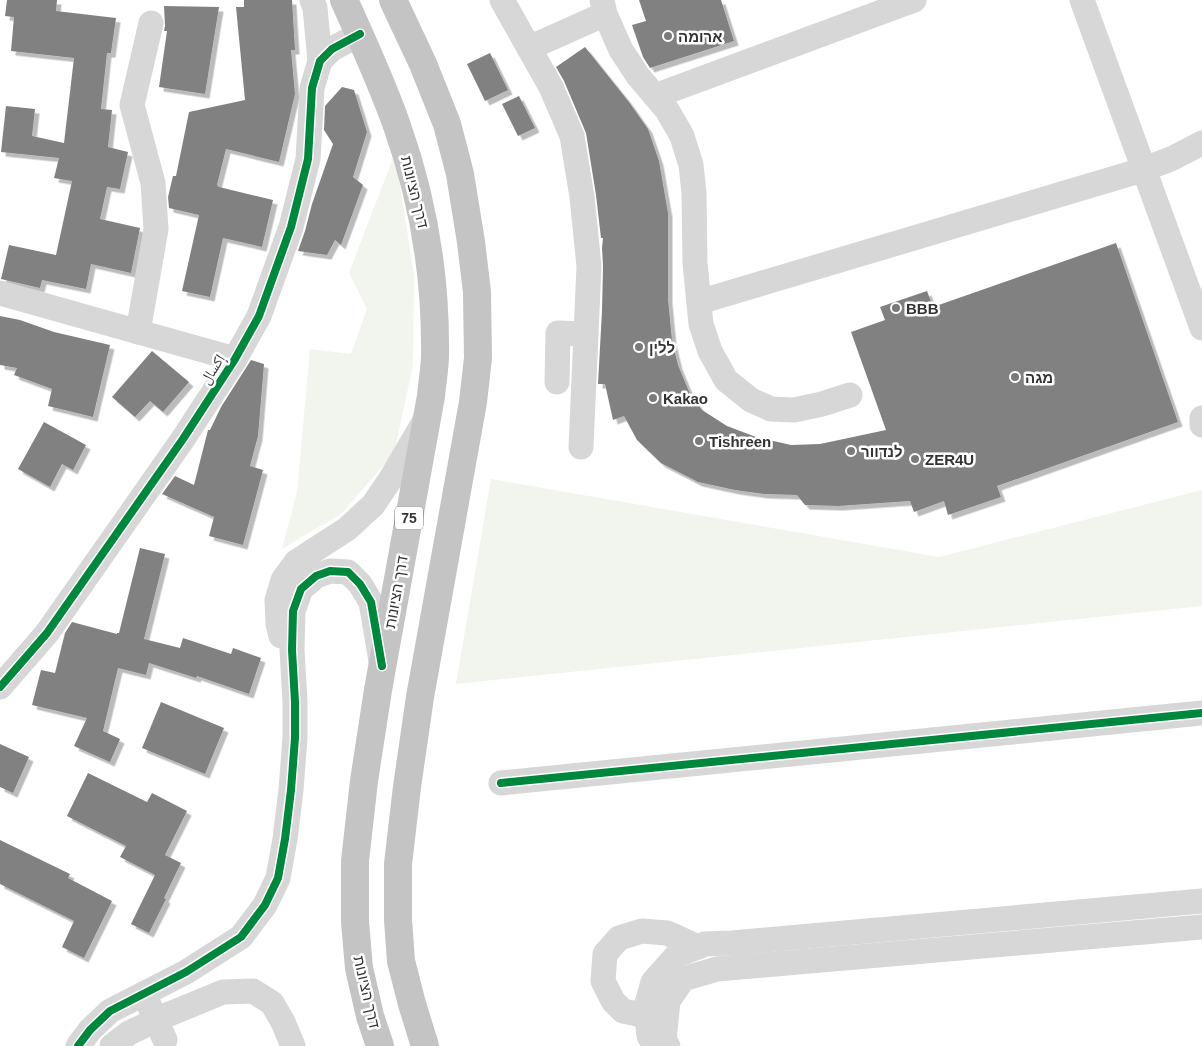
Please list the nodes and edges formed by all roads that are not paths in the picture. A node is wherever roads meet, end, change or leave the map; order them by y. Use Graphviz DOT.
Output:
graph roads {
  1 [pos="312,0"];
  2 [pos="344,0"];
  3 [pos="393,0"];
  4 [pos="502,0"];
  5 [pos="914,0"];
  6 [pos="1082,0"];
  7 [pos="603,7"];
  8 [pos="151,24"];
  9 [pos="360,34"];
  10 [pos="529,48"];
  11 [pos="320,61"];
  12 [pos="655,96"];
  13 [pos="1202,143"];
  14 [pos="1144,169"];
  15 [pos="0,293"];
  16 [pos="699,302"];
  17 [pos="1202,328"];
  18 [pos="138,332"];
  19 [pos="586,334"];
  20 [pos="235,359"];
  21 [pos="556,382"];
  22 [pos="850,395"];
  23 [pos="428,415"];
  24 [pos="1202,418"];
  25 [pos="1202,425"];
  26 [pos="581,447"];
  27 [pos="382,666"];
  28 [pos="0,687"];
  29 [pos="295,702"];
  30 [pos="1202,713"];
  31 [pos="502,783"];
  32 [pos="1202,902"];
  33 [pos="1202,927"];
  34 [pos="698,947"];
  35 [pos="144,994"];
  36 [pos="647,1016"];
  37 [pos="165,1040"];
  38 [pos="78,1046"];
  39 [pos="112,1046"];
  40 [pos="293,1046"];
  41 [pos="380,1046"];
  42 [pos="425,1046"];
  43 [pos="656,1046"];
  44 [pos="668,1046"];
  1 -- 11 [label="street"];
  2 -- 9 [label="highway, דרך הציונות / 75"];
  3 -- 42 [label="highway"];
  4 -- 10 [label="street"];
  5 -- 12 [label="street"];
  6 -- 14 [label="street"];
  7 -- 10 [label="street"];
  7 -- 12 [label="street"];
  8 -- 18 [label="street"];
  9 -- 11 [label="street"];
  9 -- 23 [label="highway, דרך הציונות / 75"];
  10 -- 19 [label="street"];
  11 -- 20 [label="street, إكسال"];
  12 -- 16 [label="street"];
  13 -- 14 [label="street"];
  14 -- 16 [label="street"];
  14 -- 17 [label="street"];
  15 -- 18 [label="street"];
  16 -- 22 [label="street"];
  18 -- 20 [label="street"];
  19 -- 21 [label="street"];
  19 -- 26 [label="street"];
  20 -- 28 [label="street, إكسال"];
  23 -- 27 [label="highway, דרך הציונות / 75"];
  23 -- 29 [label="street"];
  24 -- 25 [label="street"];
  27 -- 29 [label="street"];
  27 -- 41 [label="highway, דרך הציונות / 75"];
  29 -- 35 [label="street"];
  30 -- 31 [label="street"];
  32 -- 34 [label="street"];
  33 -- 44 [label="street"];
  34 -- 36 [label="street"];
  34 -- 36 [label="street"];
  35 -- 37 [label="street"];
  35 -- 38 [label="street"];
  36 -- 43 [label="street"];
  39 -- 40 [label="street"];
}
